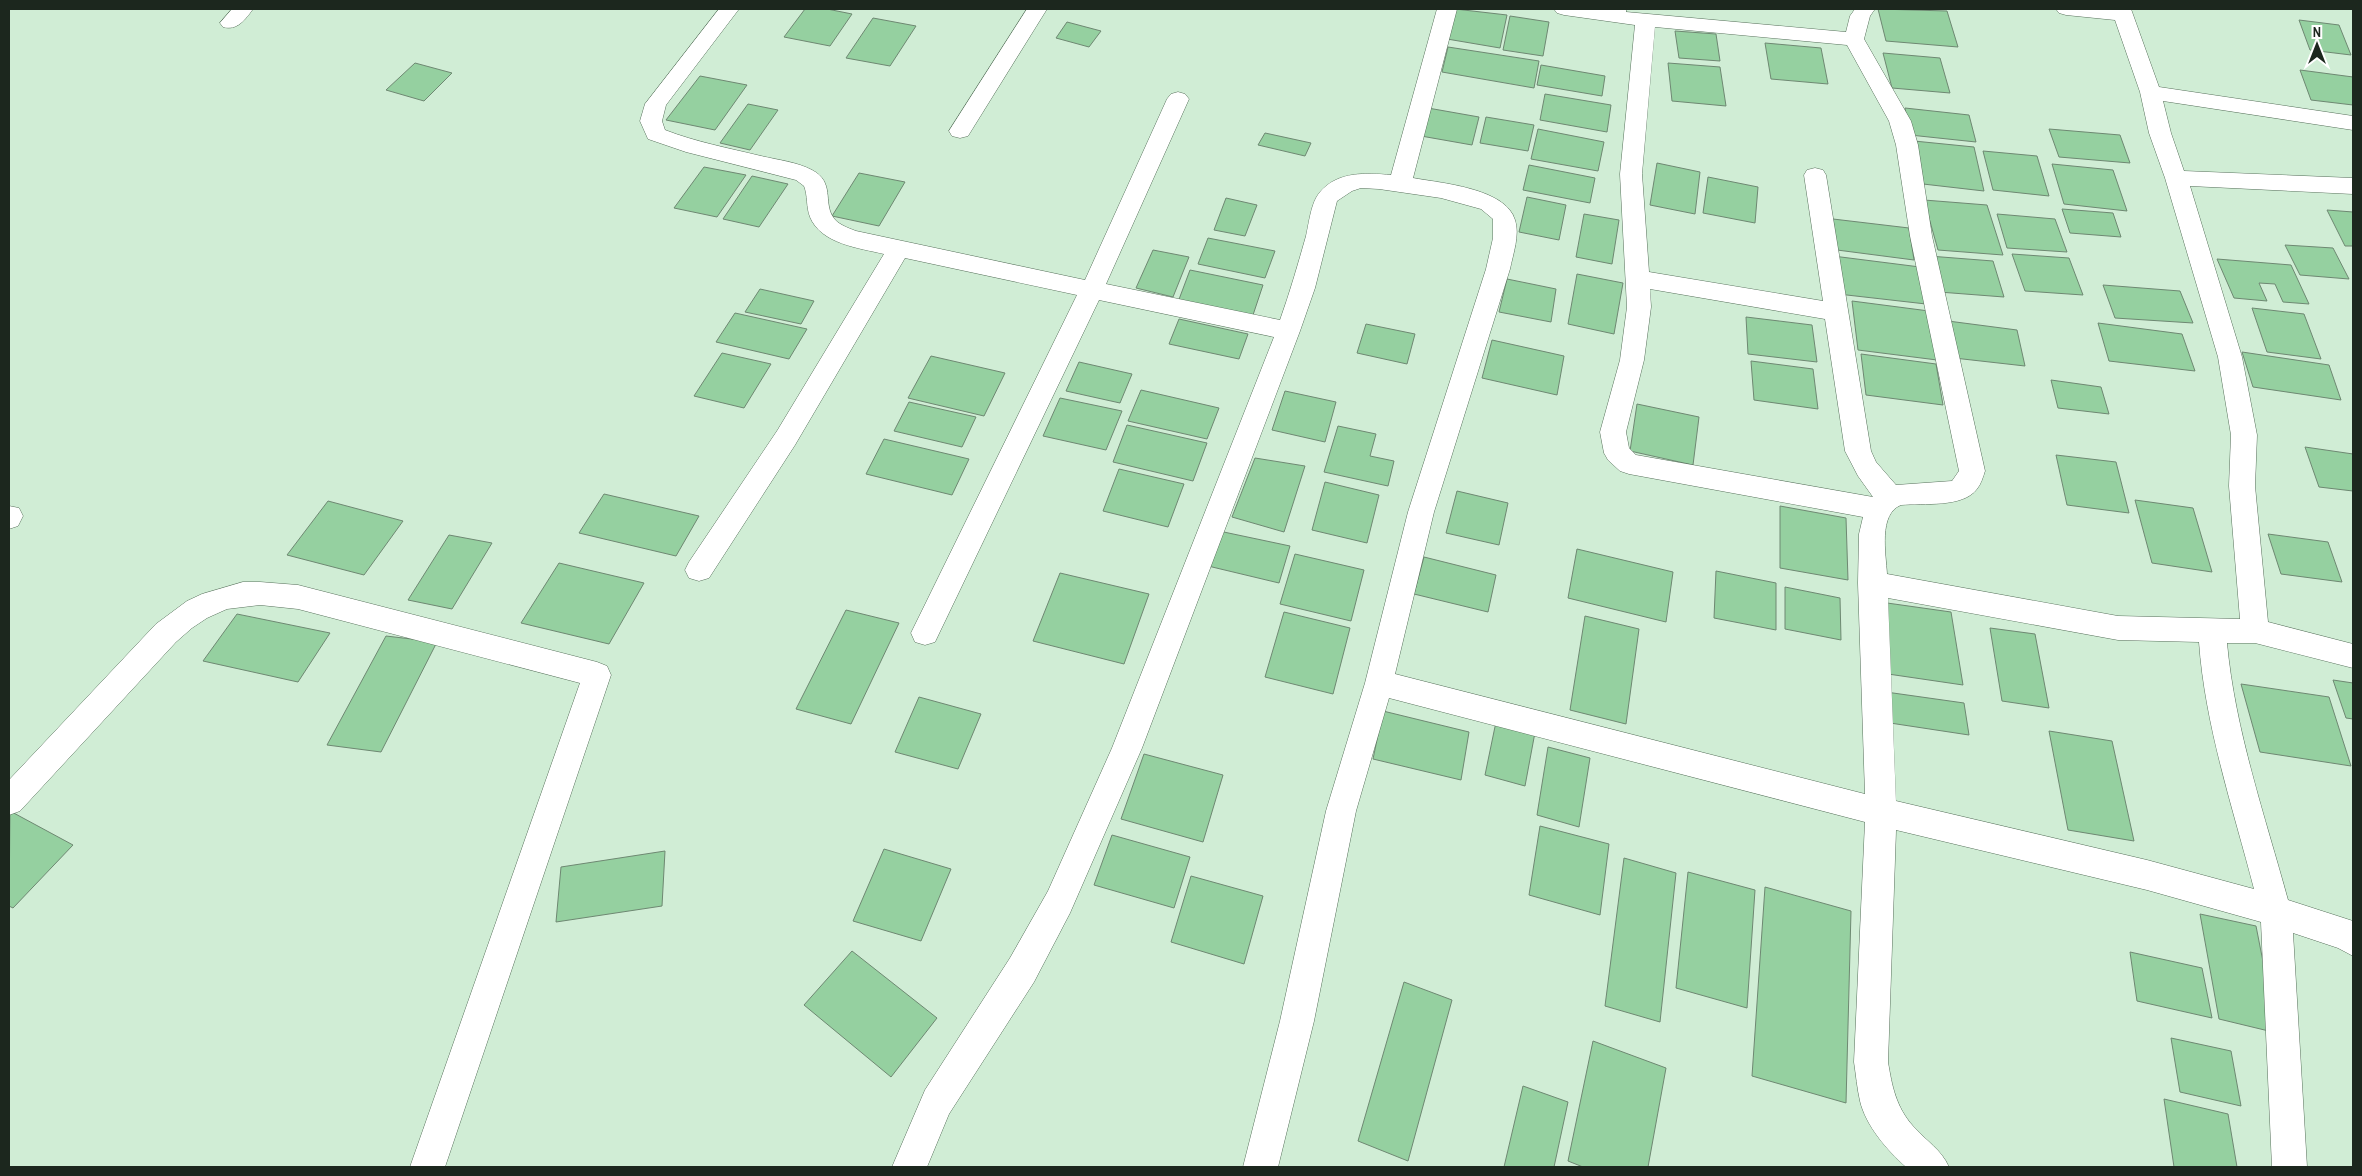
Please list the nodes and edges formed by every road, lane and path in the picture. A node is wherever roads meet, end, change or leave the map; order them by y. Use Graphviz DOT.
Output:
graph roads {
  1 [pos="730,9"];
  2 [pos="1037,9"];
  3 [pos="1447,9"];
  4 [pos="1564,9"];
  5 [pos="1865,9"];
  6 [pos="2066,9"];
  7 [pos="2121,12"];
  8 [pos="1616,13"];
  9 [pos="1646,20"];
  10 [pos="1854,39"];
  11 [pos="2150,92"];
  12 [pos="1178,99"];
  13 [pos="2353,123"];
  14 [pos="960,131"];
  15 [pos="1815,175"];
  16 [pos="2176,178"];
  17 [pos="1400,184"];
  18 [pos="2353,186"];
  19 [pos="899,249"];
  20 [pos="1638,279"];
  21 [pos="1092,290"];
  22 [pos="1836,312"];
  23 [pos="1288,331"];
  24 [pos="1885,503"];
  25 [pos="699,570"];
  26 [pos="1872,583"];
  27 [pos="2212,629"];
  28 [pos="2255,631"];
  29 [pos="924,633"];
  30 [pos="2353,656"];
  31 [pos="1379,683"];
  32 [pos="9,801"];
  33 [pos="1881,812"];
  34 [pos="2276,913"];
  35 [pos="2353,940"];
  36 [pos="428,1167"];
  37 [pos="909,1167"];
  38 [pos="1260,1167"];
  39 [pos="1931,1167"];
  40 [pos="2290,1167"];
  1 -- 19 [label="street"];
  2 -- 14 [label="street"];
  3 -- 17 [label="street"];
  4 -- 8 [label="street"];
  5 -- 10 [label="street"];
  6 -- 7 [label="street"];
  7 -- 11 [label="street"];
  8 -- 9 [label="street"];
  9 -- 10 [label="street"];
  9 -- 20 [label="street"];
  10 -- 24 [label="street"];
  11 -- 13 [label="street"];
  11 -- 16 [label="street"];
  12 -- 21 [label="street"];
  15 -- 22 [label="street"];
  16 -- 18 [label="street"];
  16 -- 28 [label="street"];
  17 -- 23 [label="street"];
  17 -- 31 [label="street"];
  19 -- 21 [label="street"];
  19 -- 25 [label="street"];
  20 -- 22 [label="street"];
  20 -- 24 [label="street"];
  21 -- 23 [label="street"];
  21 -- 29 [label="street"];
  22 -- 24 [label="street"];
  23 -- 37 [label="street"];
  24 -- 26 [label="street"];
  26 -- 27 [label="street"];
  26 -- 33 [label="street"];
  27 -- 28 [label="street"];
  27 -- 34 [label="street"];
  28 -- 30 [label="street"];
  31 -- 33 [label="street"];
  31 -- 38 [label="street"];
  32 -- 36 [label="street"];
  33 -- 34 [label="street"];
  33 -- 39 [label="street"];
  34 -- 35 [label="street"];
  34 -- 40 [label="street"];
}
